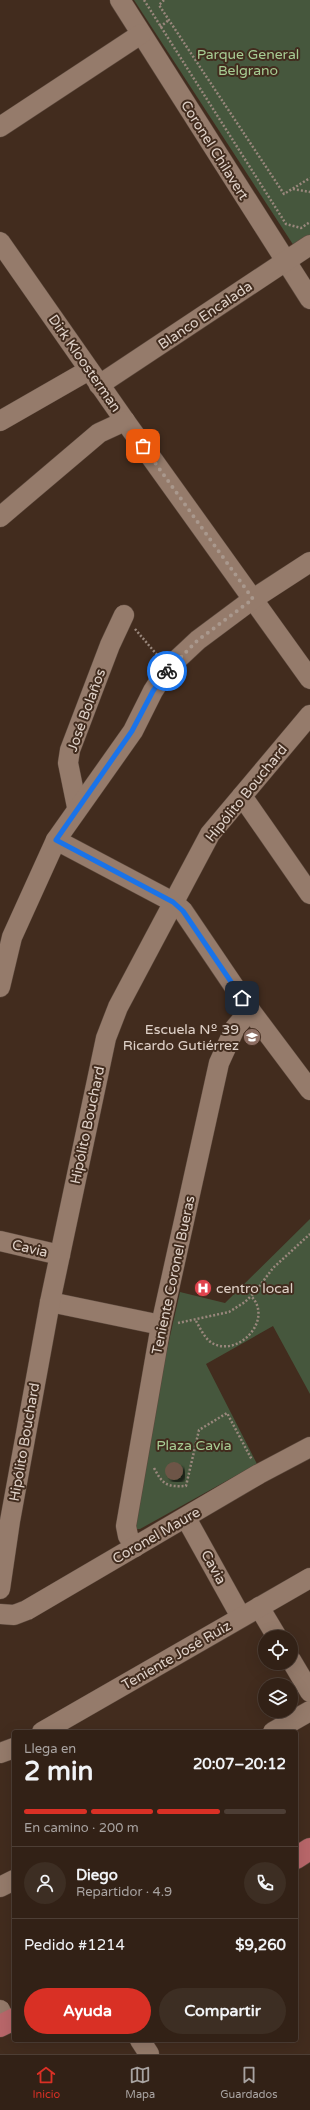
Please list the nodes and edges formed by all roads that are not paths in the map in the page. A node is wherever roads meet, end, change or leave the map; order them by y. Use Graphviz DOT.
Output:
graph roads {
  1 [pos="120,0"];
  2 [pos="141,34"];
  3 [pos="0,127"];
  4 [pos="0,242"];
  5 [pos="310,245"];
  6 [pos="285,261"];
  7 [pos="310,299"];
  8 [pos="94,377"];
  9 [pos="124,420"];
  10 [pos="0,421"];
  11 [pos="0,516"];
  12 [pos="310,562"];
  13 [pos="253,599"];
  14 [pos="124,615"];
  15 [pos="310,679"];
  16 [pos="310,716"];
  17 [pos="242,796"];
  18 [pos="77,807"];
  19 [pos="56,840"];
  20 [pos="310,894"];
  21 [pos="173,902"];
  22 [pos="6,934"];
  23 [pos="0,987"];
  24 [pos="250,1010"];
  25 [pos="309,1088"];
  26 [pos="0,1241"];
  27 [pos="60,1255"];
  28 [pos="50,1302"];
  29 [pos="161,1325"];
  30 [pos="310,1447"];
  31 [pos="186,1518"];
  32 [pos="135,1547"];
  33 [pos="310,1578"];
  34 [pos="0,1589"];
  35 [pos="259,1607"];
  36 [pos="0,1614"];
  37 [pos="241,1617"];
  38 [pos="273,1630"];
  39 [pos="297,1670"];
  40 [pos="310,1692"];
  41 [pos="310,1711"];
  42 [pos="45,1730"];
  43 [pos="277,1730"];
  44 [pos="12,1749"];
  45 [pos="0,1753"];
  46 [pos="310,1850"];
  47 [pos="298,1857"];
  48 [pos="12,1881"];
  49 [pos="0,1887"];
  50 [pos="141,2042"];
  51 [pos="149,2054"];
  1 -- 2 [label="street, Coronel Chilavert"];
  2 -- 3 [label="street"];
  2 -- 6 [label="street, Coronel Chilavert"];
  4 -- 8 [label="street, Dirk Kloosterman"];
  5 -- 6 [label="street, Blanco Encalada"];
  6 -- 7 [label="street, Coronel Chilavert"];
  6 -- 8 [label="street, Blanco Encalada"];
  8 -- 9 [label="street, Dirk Kloosterman"];
  8 -- 10 [label="street, Blanco Encalada"];
  9 -- 11 [label="street"];
  9 -- 13 [label="street, Dirk Kloosterman"];
  12 -- 13 [label="street"];
  13 -- 15 [label="street, Dirk Kloosterman"];
  13 -- 18 [label="street"];
  14 -- 18 [label="street, José Bolaños"];
  16 -- 17 [label="street, Hipólito Bouchard"];
  17 -- 20 [label="street"];
  17 -- 21 [label="street, Hipólito Bouchard"];
  18 -- 19 [label="street"];
  19 -- 21 [label="street"];
  19 -- 22 [label="street"];
  21 -- 24 [label="street"];
  21 -- 27 [label="street, Hipólito Bouchard"];
  22 -- 23 [label="street"];
  24 -- 25 [label="street"];
  24 -- 29 [label="street, Teniente Coronel Bueras"];
  26 -- 27 [label="street, Cavia"];
  27 -- 28 [label="street, Hipólito Bouchard"];
  28 -- 29 [label="street"];
  28 -- 34 [label="street, Hipólito Bouchard"];
  29 -- 32 [label="street, Teniente Coronel Bueras"];
  30 -- 31 [label="street, Coronel Maure"];
  31 -- 32 [label="street, Coronel Maure"];
  31 -- 37 [label="street, Cavia"];
  32 -- 36 [label="street, Coronel Maure"];
  33 -- 35 [label="street, Teniente José Ruiz"];
  35 -- 37 [label="street, Teniente José Ruiz"];
  35 -- 38 [label="street"];
  37 -- 42 [label="street, Teniente José Ruiz"];
  39 -- 40 [label="street"];
  41 -- 43 [label="street"];
  44 -- 45 [label="street"];
  46 -- 47 [label="main road"];
  48 -- 49 [label="street"];
  50 -- 51 [label="street"];
}
